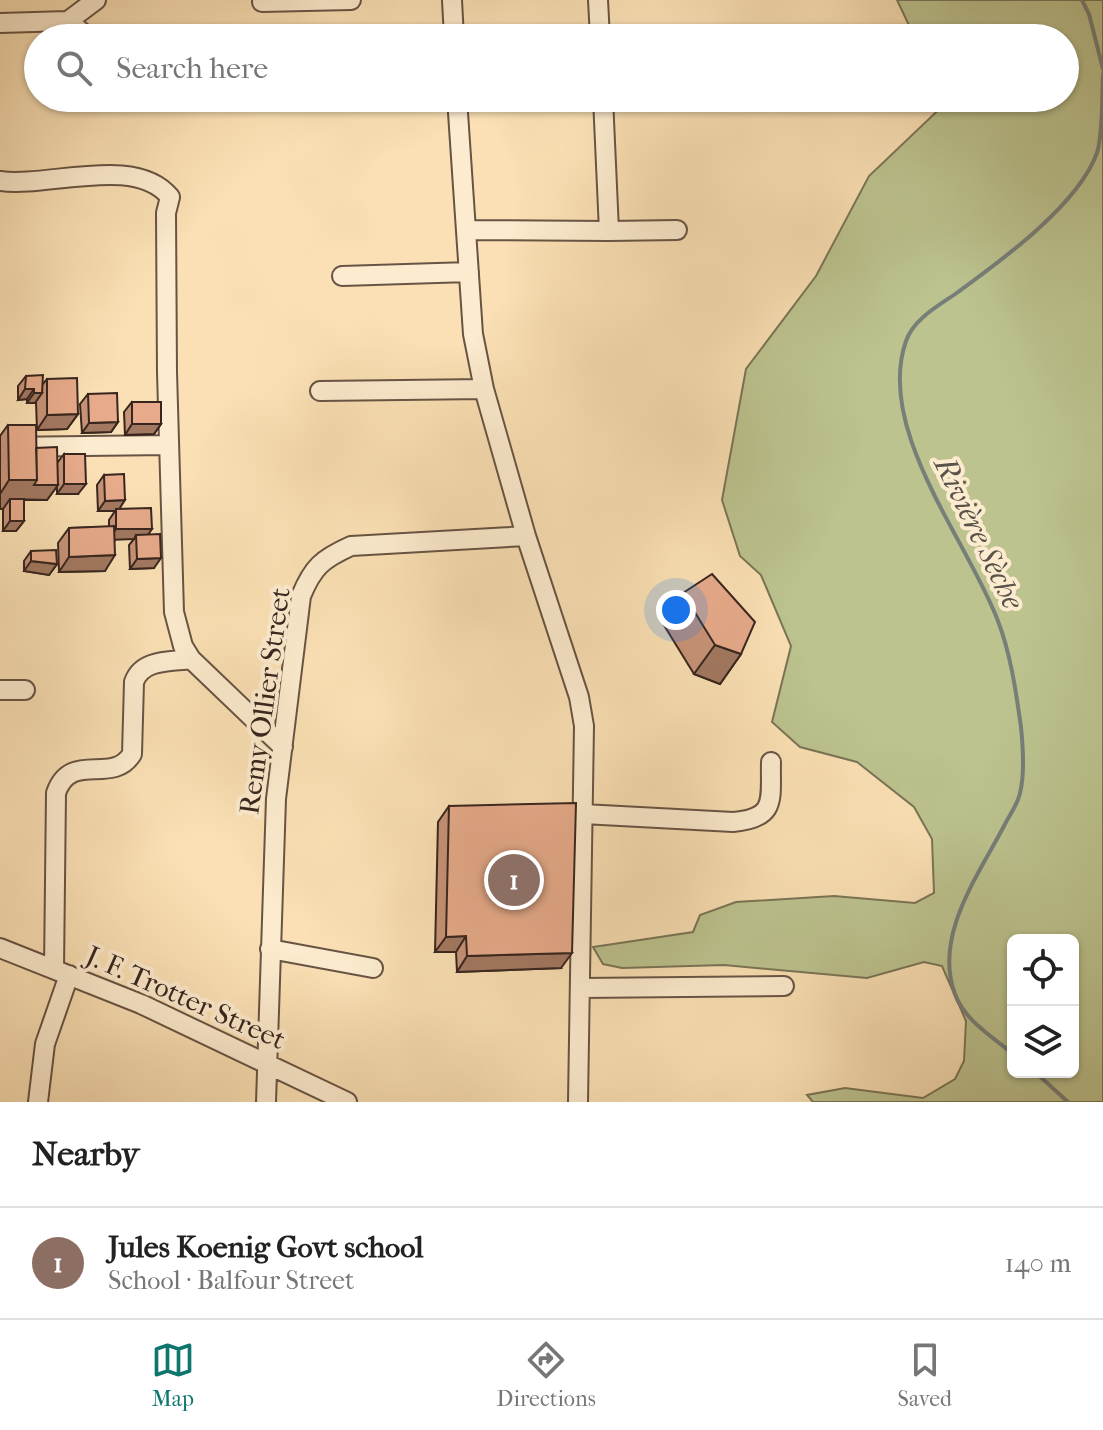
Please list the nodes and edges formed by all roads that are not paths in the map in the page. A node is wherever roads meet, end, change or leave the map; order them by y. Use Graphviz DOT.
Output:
graph roads {
  1 [pos="76,0"];
  2 [pos="96,0"];
  3 [pos="351,0"];
  4 [pos="452,0"];
  5 [pos="598,0"];
  6 [pos="262,2"];
  7 [pos="68,21"];
  8 [pos="0,23"];
  9 [pos="72,24"];
  10 [pos="453,24"];
  11 [pos="599,24"];
  12 [pos="458,112"];
  13 [pos="604,112"];
  14 [pos="0,181"];
  15 [pos="466,230"];
  16 [pos="677,230"];
  17 [pos="609,231"];
  18 [pos="469,272"];
  19 [pos="342,276"];
  20 [pos="484,389"];
  21 [pos="320,391"];
  22 [pos="169,445"];
  23 [pos="0,447"];
  24 [pos="526,536"];
  25 [pos="191,659"];
  26 [pos="0,690"];
  27 [pos="25,690"];
  28 [pos="283,747"];
  29 [pos="771,762"];
  30 [pos="583,814"];
  31 [pos="0,948"];
  32 [pos="270,949"];
  33 [pos="373,968"];
  34 [pos="62,972"];
  35 [pos="784,986"];
  36 [pos="580,988"];
  37 [pos="267,1062"];
  38 [pos="38,1102"];
  39 [pos="266,1102"];
  40 [pos="347,1102"];
  41 [pos="578,1102"];
  1 -- 7 [label="street"];
  2 -- 7 [label="street"];
  3 -- 6 [label="street"];
  4 -- 10 [label="street"];
  5 -- 11 [label="street"];
  7 -- 8 [label="street"];
  7 -- 9 [label="street"];
  12 -- 15 [label="street"];
  13 -- 17 [label="street"];
  14 -- 22 [label="street"];
  15 -- 17 [label="street"];
  15 -- 18 [label="street"];
  16 -- 17 [label="street"];
  18 -- 19 [label="street"];
  18 -- 20 [label="street"];
  20 -- 21 [label="street"];
  20 -- 24 [label="street"];
  22 -- 23 [label="street"];
  22 -- 25 [label="street"];
  24 -- 28 [label="street, Remy Ollier Street"];
  24 -- 30 [label="street"];
  25 -- 28 [label="street"];
  25 -- 34 [label="street"];
  26 -- 27 [label="street"];
  28 -- 32 [label="street, Remy Ollier Street"];
  29 -- 30 [label="street"];
  30 -- 36 [label="street"];
  31 -- 34 [label="street, J. F. Trotter Street"];
  32 -- 33 [label="street"];
  32 -- 37 [label="street, Remy Ollier Street"];
  34 -- 37 [label="street, J. F. Trotter Street"];
  34 -- 38 [label="street"];
  35 -- 36 [label="street"];
  36 -- 41 [label="street"];
  37 -- 39 [label="street, Remy Ollier Street"];
  37 -- 40 [label="street, J. F. Trotter Street"];
}
